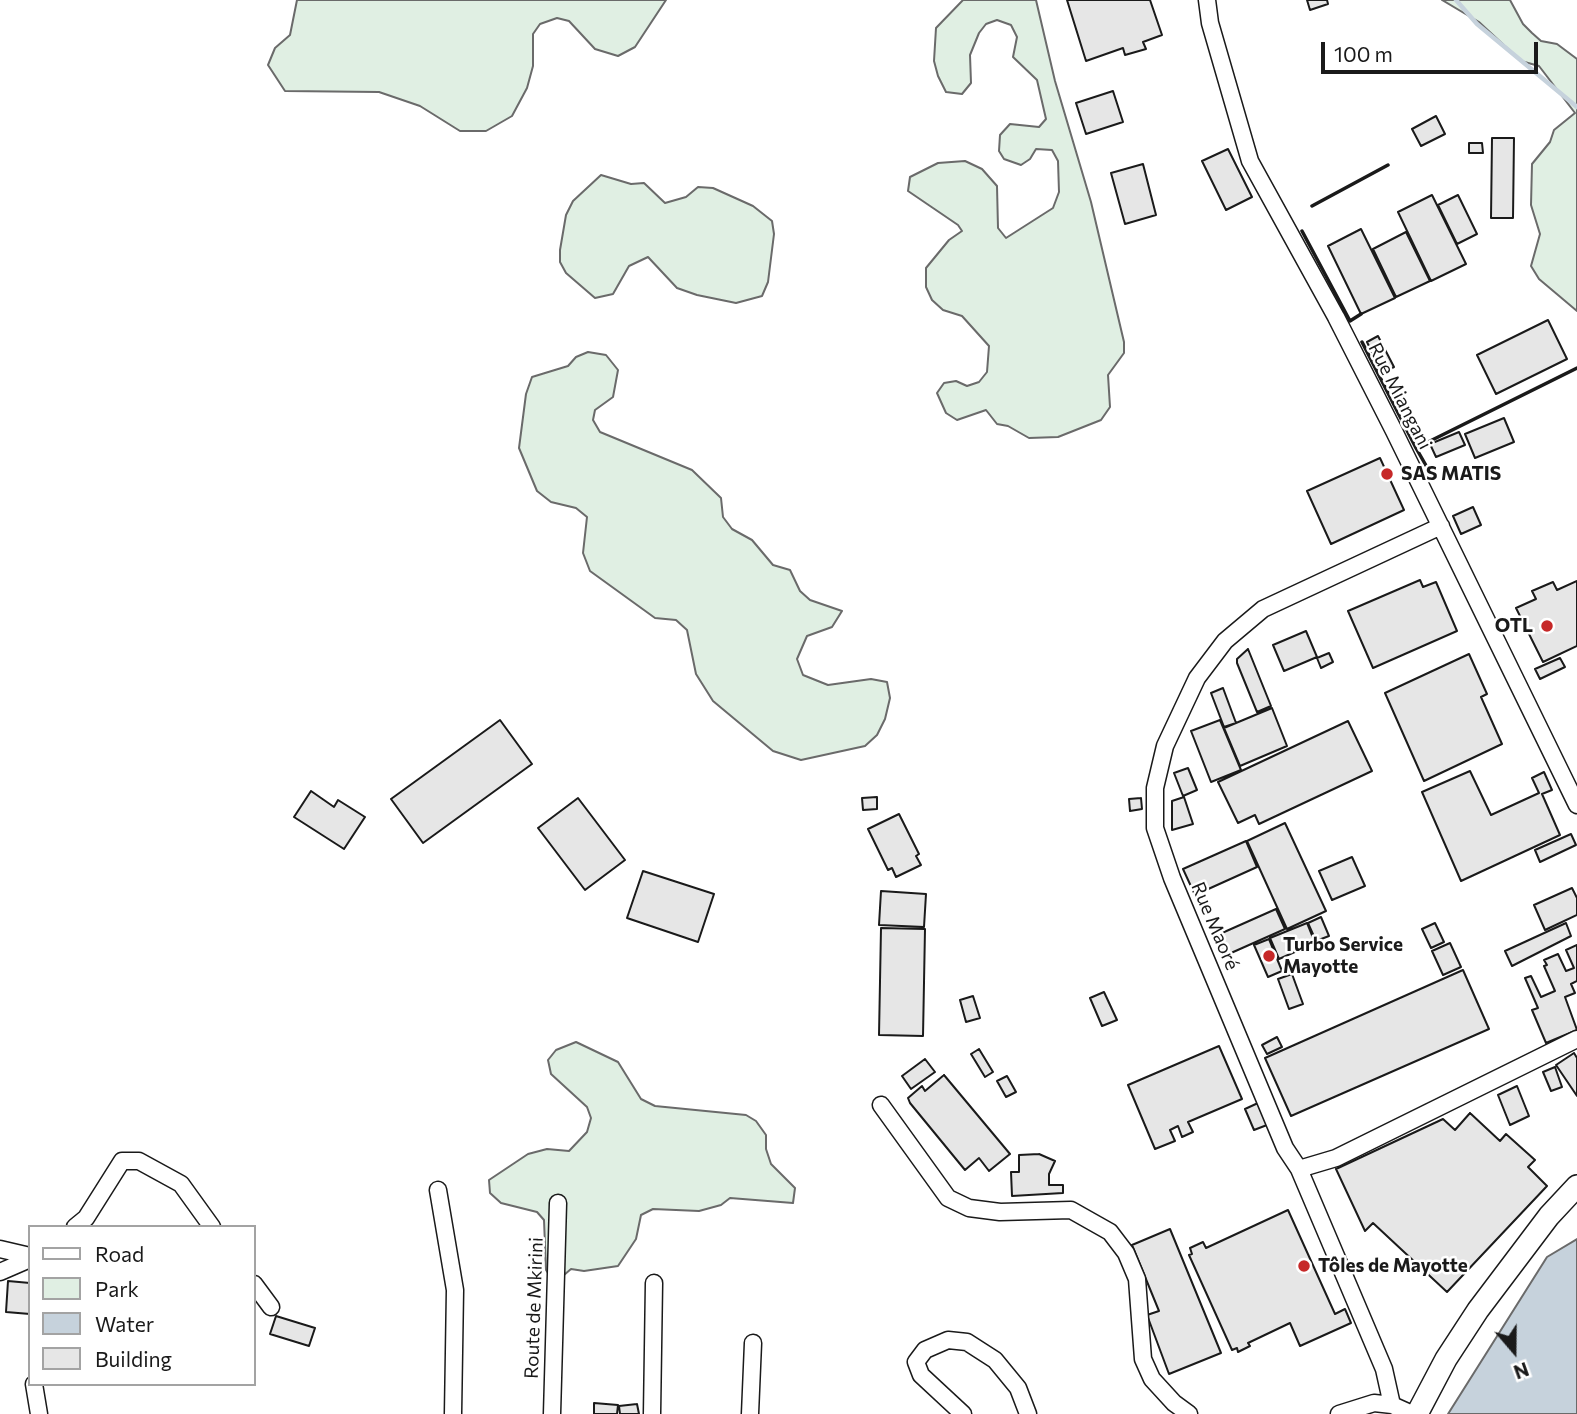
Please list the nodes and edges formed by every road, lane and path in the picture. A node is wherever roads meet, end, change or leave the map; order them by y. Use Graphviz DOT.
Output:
graph roads {
  1 [pos="1207,0"];
  2 [pos="1441,526"];
  3 [pos="1577,805"];
  4 [pos="1577,1039"];
  5 [pos="881,1105"];
  6 [pos="1299,1169"];
  7 [pos="1577,1186"];
  8 [pos="438,1190"];
  9 [pos="558,1202"];
  10 [pos="1577,1204"];
  11 [pos="77,1225"];
  12 [pos="211,1225"];
  13 [pos="0,1249"];
  14 [pos="28,1257"];
  15 [pos="28,1259"];
  16 [pos="0,1272"];
  17 [pos="654,1283"];
  18 [pos="256,1287"];
  19 [pos="271,1307"];
  20 [pos="1471,1326"];
  21 [pos="753,1343"];
  22 [pos="34,1386"];
  23 [pos="1392,1405"];
  24 [pos="39,1414"];
  25 [pos="453,1414"];
  26 [pos="552,1414"];
  27 [pos="652,1414"];
  28 [pos="750,1414"];
  29 [pos="963,1414"];
  30 [pos="1028,1414"];
  31 [pos="1189,1414"];
  32 [pos="1339,1414"];
  33 [pos="1415,1414"];
  1 -- 2 [label="street, Rue Miangani"];
  2 -- 3 [label="street, Rue Miangani"];
  2 -- 6 [label="street, Rue Maoré"];
  4 -- 6 [label="street"];
  5 -- 31 [label="street"];
  6 -- 23 [label="street, Rue Maoré"];
  7 -- 20 [label="main road"];
  8 -- 25 [label="street"];
  9 -- 26 [label="street, Route de Mkirini"];
  10 -- 20 [label="main road"];
  11 -- 12 [label="street"];
  13 -- 14 [label="street"];
  15 -- 16 [label="street"];
  17 -- 27 [label="street"];
  18 -- 19 [label="street"];
  20 -- 33 [label="main road"];
  21 -- 28 [label="street"];
  22 -- 24 [label="street"];
  23 -- 32 [label="street"];
  23 -- 33 [label="street"];
  29 -- 30 [label="street"];
}
